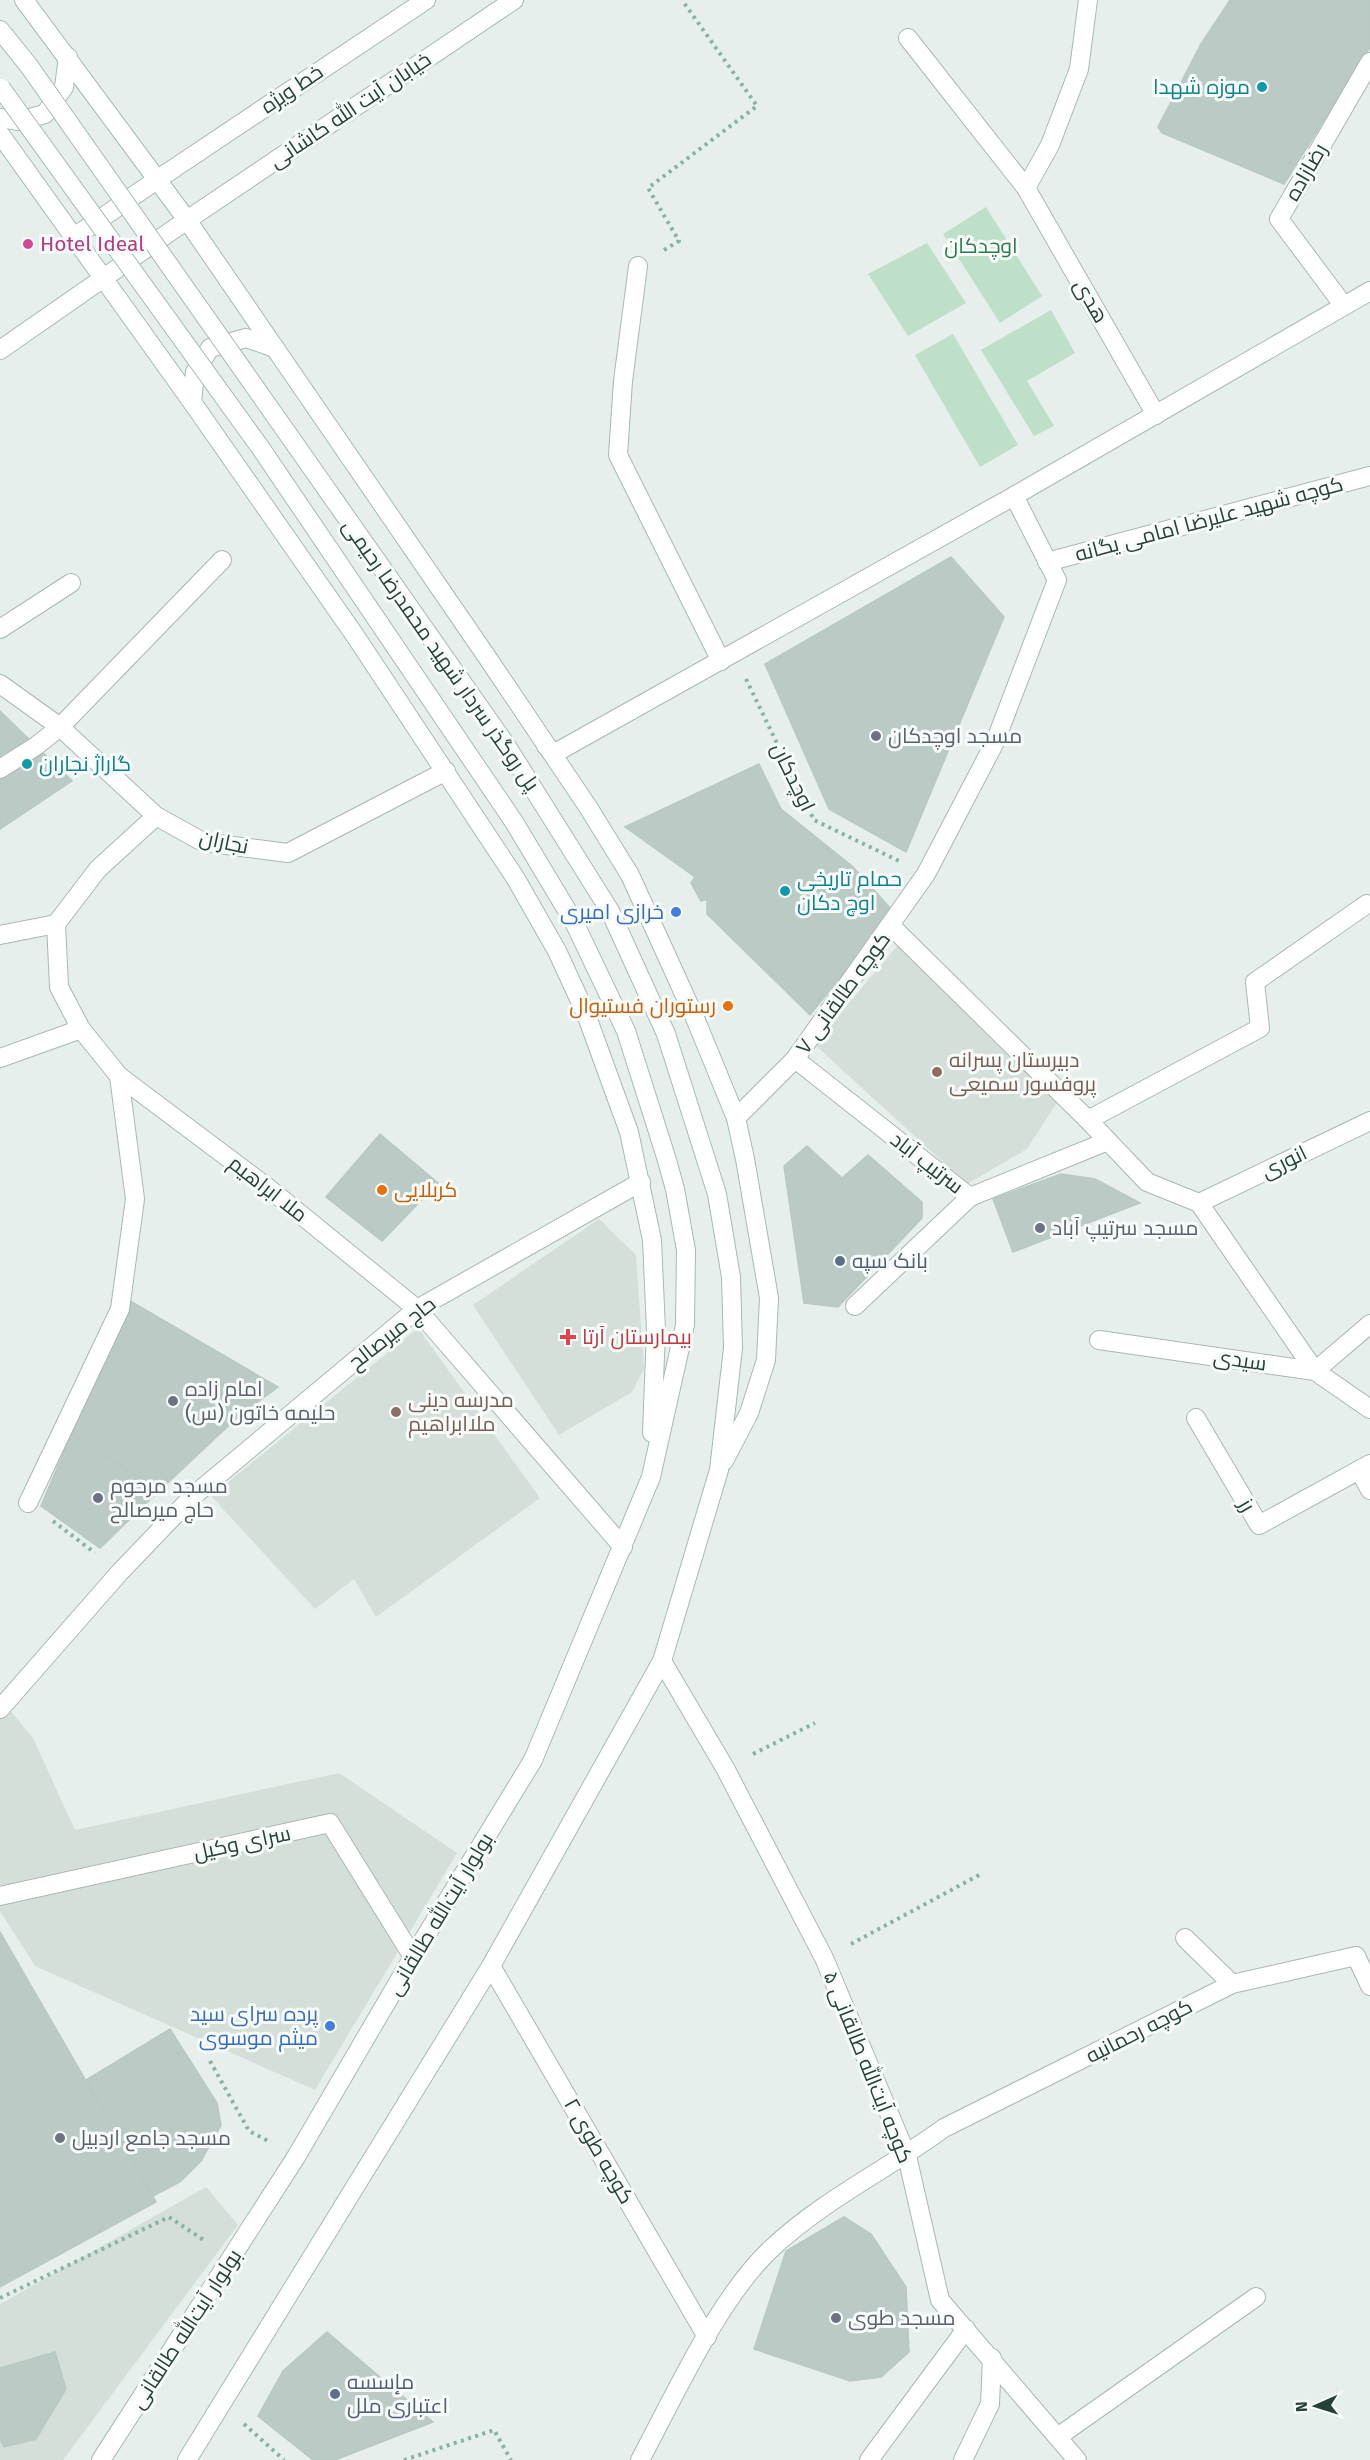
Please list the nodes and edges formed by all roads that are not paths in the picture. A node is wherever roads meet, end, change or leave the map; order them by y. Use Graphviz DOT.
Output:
graph roads {
  1 [pos="24,0"];
  2 [pos="426,0"];
  3 [pos="514,0"];
  4 [pos="1088,0"];
  5 [pos="0,30"];
  6 [pos="908,38"];
  7 [pos="68,57"];
  8 [pos="1370,62"];
  9 [pos="1,87"];
  10 [pos="0,118"];
  11 [pos="0,134"];
  12 [pos="158,179"];
  13 [pos="1026,188"];
  14 [pos="187,220"];
  15 [pos="74,237"];
  16 [pos="638,266"];
  17 [pos="103,278"];
  18 [pos="1370,291"];
  19 [pos="1344,306"];
  20 [pos="275,348"];
  21 [pos="0,350"];
  22 [pos="192,402"];
  23 [pos="1156,414"];
  24 [pos="1370,476"];
  25 [pos="1014,496"];
  26 [pos="222,560"];
  27 [pos="1047,562"];
  28 [pos="71,583"];
  29 [pos="0,629"];
  30 [pos="728,657"];
  31 [pos="0,684"];
  32 [pos="60,727"];
  33 [pos="546,746"];
  34 [pos="0,769"];
  35 [pos="446,771"];
  36 [pos="156,816"];
  37 [pos="1366,904"];
  38 [pos="56,924"];
  39 [pos="891,926"];
  40 [pos="0,935"];
  41 [pos="81,1029"];
  42 [pos="0,1058"];
  43 [pos="795,1059"];
  44 [pos="119,1076"];
  45 [pos="736,1118"];
  46 [pos="1088,1120"];
  47 [pos="1370,1120"];
  48 [pos="1108,1141"];
  49 [pos="641,1182"];
  50 [pos="970,1197"];
  51 [pos="1199,1203"];
  52 [pos="855,1306"];
  53 [pos="417,1309"];
  54 [pos="1370,1324"];
  55 [pos="685,1325"];
  56 [pos="1098,1340"];
  57 [pos="1315,1371"];
  58 [pos="1370,1409"];
  59 [pos="1196,1418"];
  60 [pos="1365,1467"];
  61 [pos="719,1470"];
  62 [pos="651,1477"];
  63 [pos="1370,1490"];
  64 [pos="28,1503"];
  65 [pos="623,1547"];
  66 [pos="662,1661"];
  67 [pos="0,1709"];
  68 [pos="0,1896"];
  69 [pos="1185,1938"];
  70 [pos="413,1957"];
  71 [pos="491,1966"];
  72 [pos="1232,1984"];
  73 [pos="1370,1986"];
  74 [pos="907,2156"];
  75 [pos="1256,2297"];
  76 [pos="966,2330"];
  77 [pos="707,2337"];
  78 [pos="992,2358"];
  79 [pos="1059,2436"];
  80 [pos="101,2460"];
  81 [pos="187,2460"];
  82 [pos="640,2460"];
  83 [pos="869,2460"];
  84 [pos="963,2460"];
  85 [pos="1077,2460"];
  1 -- 7 [label="street"];
  2 -- 12 [label="street, خط ویژه"];
  3 -- 14 [label="street, خیابان آیت الله کاشانی"];
  4 -- 13 [label="street"];
  5 -- 61 [label="street, پل روگذر سردار شهید محمدرضا رحیمی, bridge"];
  6 -- 13 [label="street, هدی"];
  7 -- 10 [label="street"];
  7 -- 12 [label="street"];
  8 -- 19 [label="street, رضازاده"];
  9 -- 55 [label="street, پل روگذر سردار شهید محمدرضا رحیمی, bridge"];
  11 -- 15 [label="street"];
  12 -- 14 [label="street"];
  12 -- 15 [label="street, خط ویژه"];
  13 -- 23 [label="street, هدی"];
  14 -- 17 [label="street, خیابان آیت الله کاشانی"];
  14 -- 20 [label="street"];
  15 -- 17 [label="street"];
  16 -- 30 [label="street"];
  17 -- 21 [label="street"];
  17 -- 22 [label="street"];
  18 -- 19 [label="street"];
  19 -- 23 [label="street"];
  20 -- 22 [label="street"];
  20 -- 33 [label="street"];
  22 -- 35 [label="street"];
  23 -- 25 [label="street"];
  24 -- 27 [label="street, کوچه شهید علیرضا امامی یگانه"];
  25 -- 27 [label="street, کوچه طالقانی ۷"];
  25 -- 30 [label="street"];
  26 -- 32 [label="street"];
  27 -- 39 [label="street, کوچه طالقانی ۷"];
  28 -- 29 [label="street"];
  30 -- 33 [label="street"];
  31 -- 32 [label="street, نجاران"];
  32 -- 34 [label="street"];
  32 -- 36 [label="street, نجاران"];
  33 -- 45 [label="street"];
  35 -- 36 [label="street, نجاران"];
  35 -- 49 [label="street"];
  36 -- 38 [label="street"];
  37 -- 46 [label="street"];
  38 -- 40 [label="street"];
  38 -- 41 [label="street, ملا ابراهیم"];
  39 -- 43 [label="street, کوچه طالقانی ۷"];
  39 -- 46 [label="street"];
  41 -- 42 [label="street"];
  41 -- 44 [label="street, ملا ابراهیم"];
  43 -- 45 [label="street, کوچه طالقانی ۷"];
  43 -- 50 [label="street, سرتیپ آباد"];
  44 -- 53 [label="street, ملا ابراهیم"];
  44 -- 64 [label="street"];
  45 -- 61 [label="street"];
  46 -- 48 [label="street"];
  47 -- 51 [label="street, انوری"];
  48 -- 50 [label="street, سرتیپ آباد"];
  48 -- 51 [label="street"];
  49 -- 53 [label="street, حاج میرصالح"];
  49 -- 62 [label="street"];
  50 -- 52 [label="street"];
  51 -- 57 [label="street"];
  53 -- 65 [label="street, ملا ابراهیم"];
  53 -- 67 [label="street, حاج میرصالح"];
  54 -- 57 [label="street"];
  55 -- 62 [label="street, بولوار آیت‌الله طالقانی"];
  56 -- 57 [label="street, سیدی"];
  57 -- 58 [label="street, سیدی"];
  59 -- 60 [label="street, رز"];
  60 -- 63 [label="street, رز"];
  61 -- 66 [label="street"];
  62 -- 65 [label="street, بولوار آیت‌الله طالقانی"];
  65 -- 70 [label="street, بولوار آیت‌الله طالقانی"];
  66 -- 71 [label="street"];
  66 -- 74 [label="street, کوچه آیت‌الله طالقانی ۵"];
  68 -- 70 [label="street, سرای وکیل"];
  69 -- 72 [label="street"];
  70 -- 80 [label="street, بولوار آیت‌الله طالقانی"];
  71 -- 77 [label="street, کوچه طوی ۲"];
  71 -- 81 [label="street"];
  72 -- 73 [label="street, کوچه رحمانیه"];
  72 -- 74 [label="street, کوچه رحمانیه"];
  74 -- 76 [label="street, کوچه آیت‌الله طالقانی ۵"];
  74 -- 77 [label="street, کوچه رحمانیه"];
  75 -- 79 [label="street"];
  76 -- 78 [label="street, کوچه آیت‌الله طالقانی ۵"];
  76 -- 83 [label="street"];
  77 -- 82 [label="street, کوچه رحمانیه"];
  78 -- 79 [label="street, کوچه آیت‌الله طالقانی ۵"];
  78 -- 84 [label="street"];
  79 -- 85 [label="street, کوچه آیت‌الله طالقانی ۵"];
}
